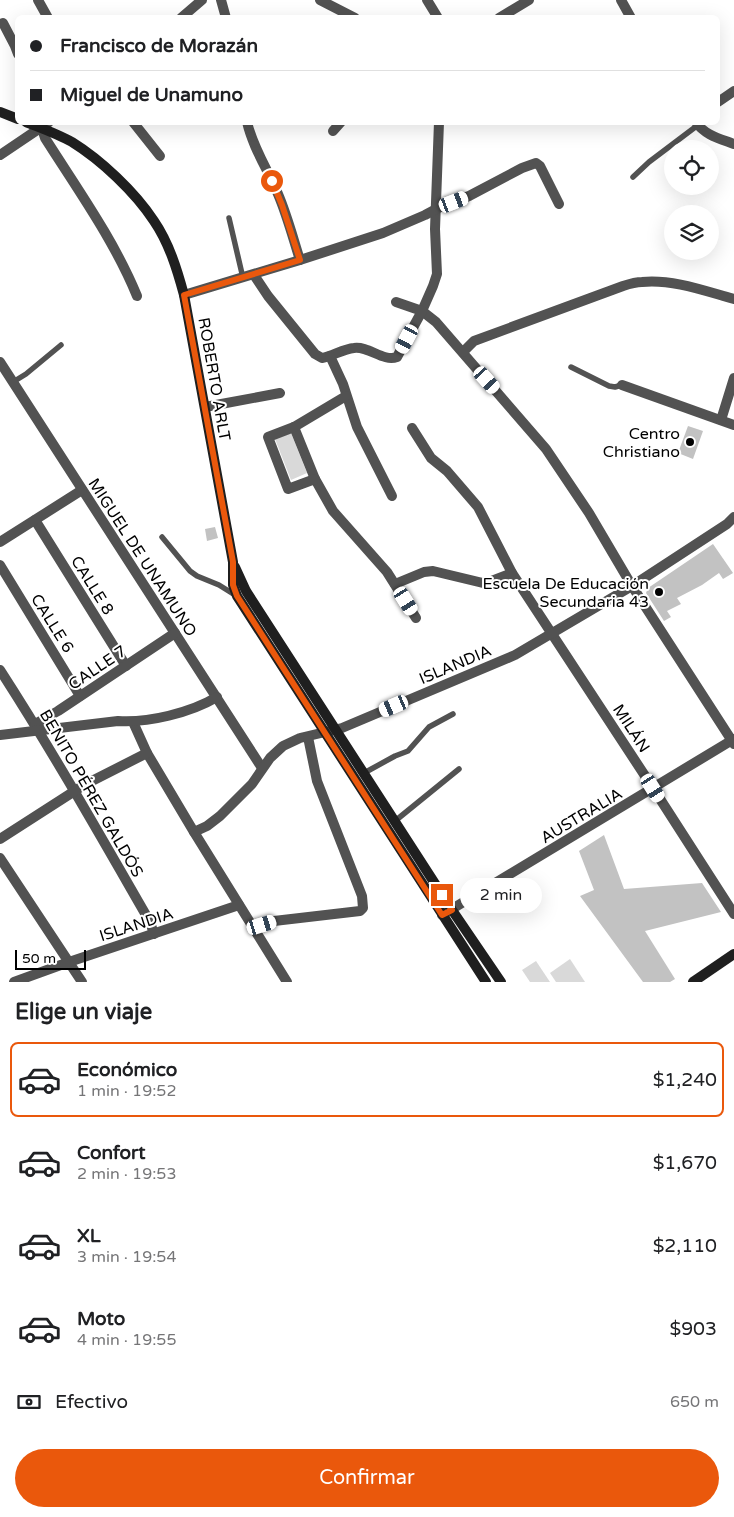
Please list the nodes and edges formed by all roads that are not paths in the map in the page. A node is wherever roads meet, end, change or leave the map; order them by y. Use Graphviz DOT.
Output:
graph roads {
  1 [pos="38,0"];
  2 [pos="202,0"];
  3 [pos="220,0"];
  4 [pos="320,0"];
  5 [pos="427,0"];
  6 [pos="529,0"];
  7 [pos="621,0"];
  8 [pos="46,15"];
  9 [pos="184,15"];
  10 [pos="225,15"];
  11 [pos="349,15"];
  12 [pos="436,15"];
  13 [pos="504,15"];
  14 [pos="629,15"];
  15 [pos="3,23"];
  16 [pos="15,47"];
  17 [pos="734,91"];
  18 [pos="720,101"];
  19 [pos="0,112"];
  20 [pos="15,118"];
  21 [pos="42,125"];
  22 [pos="43,125"];
  23 [pos="45,125"];
  24 [pos="135,125"];
  25 [pos="248,125"];
  26 [pos="338,125"];
  27 [pos="439,125"];
  28 [pos="696,125"];
  29 [pos="698,125"];
  30 [pos="333,131"];
  31 [pos="734,144"];
  32 [pos="0,155"];
  33 [pos="160,156"];
  34 [pos="633,177"];
  35 [pos="559,204"];
  36 [pos="436,209"];
  37 [pos="229,218"];
  38 [pos="300,260"];
  39 [pos="254,274"];
  40 [pos="243,278"];
  41 [pos="184,295"];
  42 [pos="137,296"];
  43 [pos="734,298"];
  44 [pos="396,302"];
  45 [pos="422,311"];
  46 [pos="61,345"];
  47 [pos="462,352"];
  48 [pos="330,356"];
  49 [pos="0,362"];
  50 [pos="571,367"];
  51 [pos="734,378"];
  52 [pos="13,382"];
  53 [pos="622,385"];
  54 [pos="280,393"];
  55 [pos="346,396"];
  56 [pos="204,406"];
  57 [pos="721,420"];
  58 [pos="734,425"];
  59 [pos="294,427"];
  60 [pos="412,428"];
  61 [pos="315,478"];
  62 [pos="82,490"];
  63 [pos="392,496"];
  64 [pos="734,517"];
  65 [pos="35,520"];
  66 [pos="162,537"];
  67 [pos="0,542"];
  68 [pos="233,562"];
  69 [pos="0,566"];
  70 [pos="512,573"];
  71 [pos="395,584"];
  72 [pos="632,586"];
  73 [pos="237,596"];
  74 [pos="416,618"];
  75 [pos="175,633"];
  76 [pos="552,634"];
  77 [pos="126,666"];
  78 [pos="0,670"];
  79 [pos="80,696"];
  80 [pos="217,697"];
  81 [pos="454,714"];
  82 [pos="133,722"];
  83 [pos="37,728"];
  84 [pos="337,731"];
  85 [pos="325,732"];
  86 [pos="0,735"];
  87 [pos="308,736"];
  88 [pos="733,741"];
  89 [pos="147,753"];
  90 [pos="262,768"];
  91 [pos="459,770"];
  92 [pos="364,773"];
  93 [pos="653,788"];
  94 [pos="74,790"];
  95 [pos="395,821"];
  96 [pos="194,832"];
  97 [pos="0,839"];
  98 [pos="0,858"];
  99 [pos="239,905"];
  100 [pos="452,910"];
  101 [pos="734,914"];
  102 [pos="442,915"];
  103 [pos="254,928"];
  104 [pos="154,934"];
  105 [pos="734,954"];
  106 [pos="68,962"];
  107 [pos="14,982"];
  108 [pos="82,982"];
  109 [pos="287,982"];
  110 [pos="486,982"];
  111 [pos="501,982"];
  112 [pos="693,982"];
  1 -- 8 [label="street"];
  2 -- 9 [label="street"];
  3 -- 10 [label="street"];
  4 -- 11 [label="street"];
  5 -- 12 [label="street"];
  6 -- 13 [label="street"];
  7 -- 14 [label="street"];
  15 -- 16 [label="street"];
  17 -- 18 [label="street"];
  19 -- 20 [label="street"];
  21 -- 32 [label="street"];
  22 -- 42 [label="street"];
  23 -- 41 [label="street, ROBERTO ARLT"];
  24 -- 33 [label="street"];
  25 -- 38 [label="street"];
  26 -- 30 [label="street"];
  27 -- 36 [label="street"];
  28 -- 34 [label="lane"];
  29 -- 31 [label="street"];
  35 -- 36 [label="street"];
  36 -- 38 [label="street"];
  36 -- 45 [label="street"];
  37 -- 40 [label="lane"];
  38 -- 39 [label="street"];
  39 -- 40 [label="street"];
  39 -- 48 [label="street"];
  40 -- 41 [label="street"];
  41 -- 56 [label="street, ROBERTO ARLT"];
  43 -- 47 [label="street"];
  44 -- 45 [label="street"];
  45 -- 47 [label="street"];
  45 -- 48 [label="street"];
  46 -- 52 [label="lane"];
  47 -- 72 [label="street"];
  48 -- 55 [label="street"];
  49 -- 52 [label="street, MIGUEL DE UNAMUNO"];
  50 -- 53 [label="lane"];
  51 -- 57 [label="street"];
  52 -- 62 [label="street, MIGUEL DE UNAMUNO"];
  53 -- 57 [label="street"];
  54 -- 56 [label="street"];
  55 -- 59 [label="street"];
  55 -- 63 [label="street"];
  56 -- 68 [label="street, ROBERTO ARLT"];
  57 -- 58 [label="street"];
  59 -- 61 [label="street"];
  59 -- 61 [label="street"];
  60 -- 70 [label="street, MILÁN"];
  61 -- 71 [label="street"];
  62 -- 65 [label="street"];
  62 -- 75 [label="street, MIGUEL DE UNAMUNO"];
  64 -- 72 [label="street, ISLANDIA"];
  65 -- 67 [label="street"];
  65 -- 77 [label="street, CALLE 8"];
  66 -- 73 [label="lane"];
  68 -- 73 [label="street, ROBERTO ARLT"];
  68 -- 84 [label="street, ROBERTO ARLT"];
  69 -- 79 [label="street, CALLE 6"];
  70 -- 71 [label="street"];
  70 -- 76 [label="street, MILÁN"];
  71 -- 74 [label="street"];
  72 -- 76 [label="street, ISLANDIA"];
  72 -- 88 [label="street"];
  73 -- 85 [label="street, ROBERTO ARLT"];
  75 -- 77 [label="street, CALLE 7"];
  75 -- 80 [label="street, MIGUEL DE UNAMUNO"];
  76 -- 84 [label="street, ISLANDIA"];
  76 -- 93 [label="street, MILÁN"];
  77 -- 79 [label="street, CALLE 7"];
  78 -- 83 [label="street, BENITO PÉREZ GALDÓS"];
  79 -- 83 [label="street, CALLE 7"];
  80 -- 82 [label="street"];
  80 -- 90 [label="street, MIGUEL DE UNAMUNO"];
  81 -- 92 [label="lane"];
  82 -- 83 [label="street"];
  82 -- 89 [label="street"];
  83 -- 86 [label="street"];
  83 -- 94 [label="street, BENITO PÉREZ GALDÓS"];
  84 -- 85 [label="street, ISLANDIA"];
  84 -- 92 [label="street"];
  85 -- 87 [label="street, ISLANDIA"];
  85 -- 102 [label="street"];
  87 -- 90 [label="street, ISLANDIA"];
  87 -- 103 [label="street"];
  88 -- 93 [label="street, AUSTRALIA"];
  89 -- 94 [label="street"];
  89 -- 96 [label="street"];
  90 -- 96 [label="street, ISLANDIA"];
  91 -- 95 [label="lane"];
  92 -- 95 [label="street"];
  93 -- 100 [label="street, AUSTRALIA"];
  93 -- 101 [label="street, MILÁN"];
  94 -- 97 [label="street"];
  94 -- 104 [label="street, BENITO PÉREZ GALDÓS"];
  95 -- 100 [label="street"];
  96 -- 99 [label="street"];
  98 -- 106 [label="street"];
  99 -- 103 [label="street"];
  99 -- 104 [label="street, ISLANDIA"];
  100 -- 102 [label="street, AUSTRALIA"];
  100 -- 111 [label="street"];
  102 -- 110 [label="street"];
  103 -- 109 [label="street"];
  104 -- 106 [label="street, ISLANDIA"];
  105 -- 112 [label="street"];
  106 -- 107 [label="street, ISLANDIA"];
  106 -- 108 [label="street"];
}
